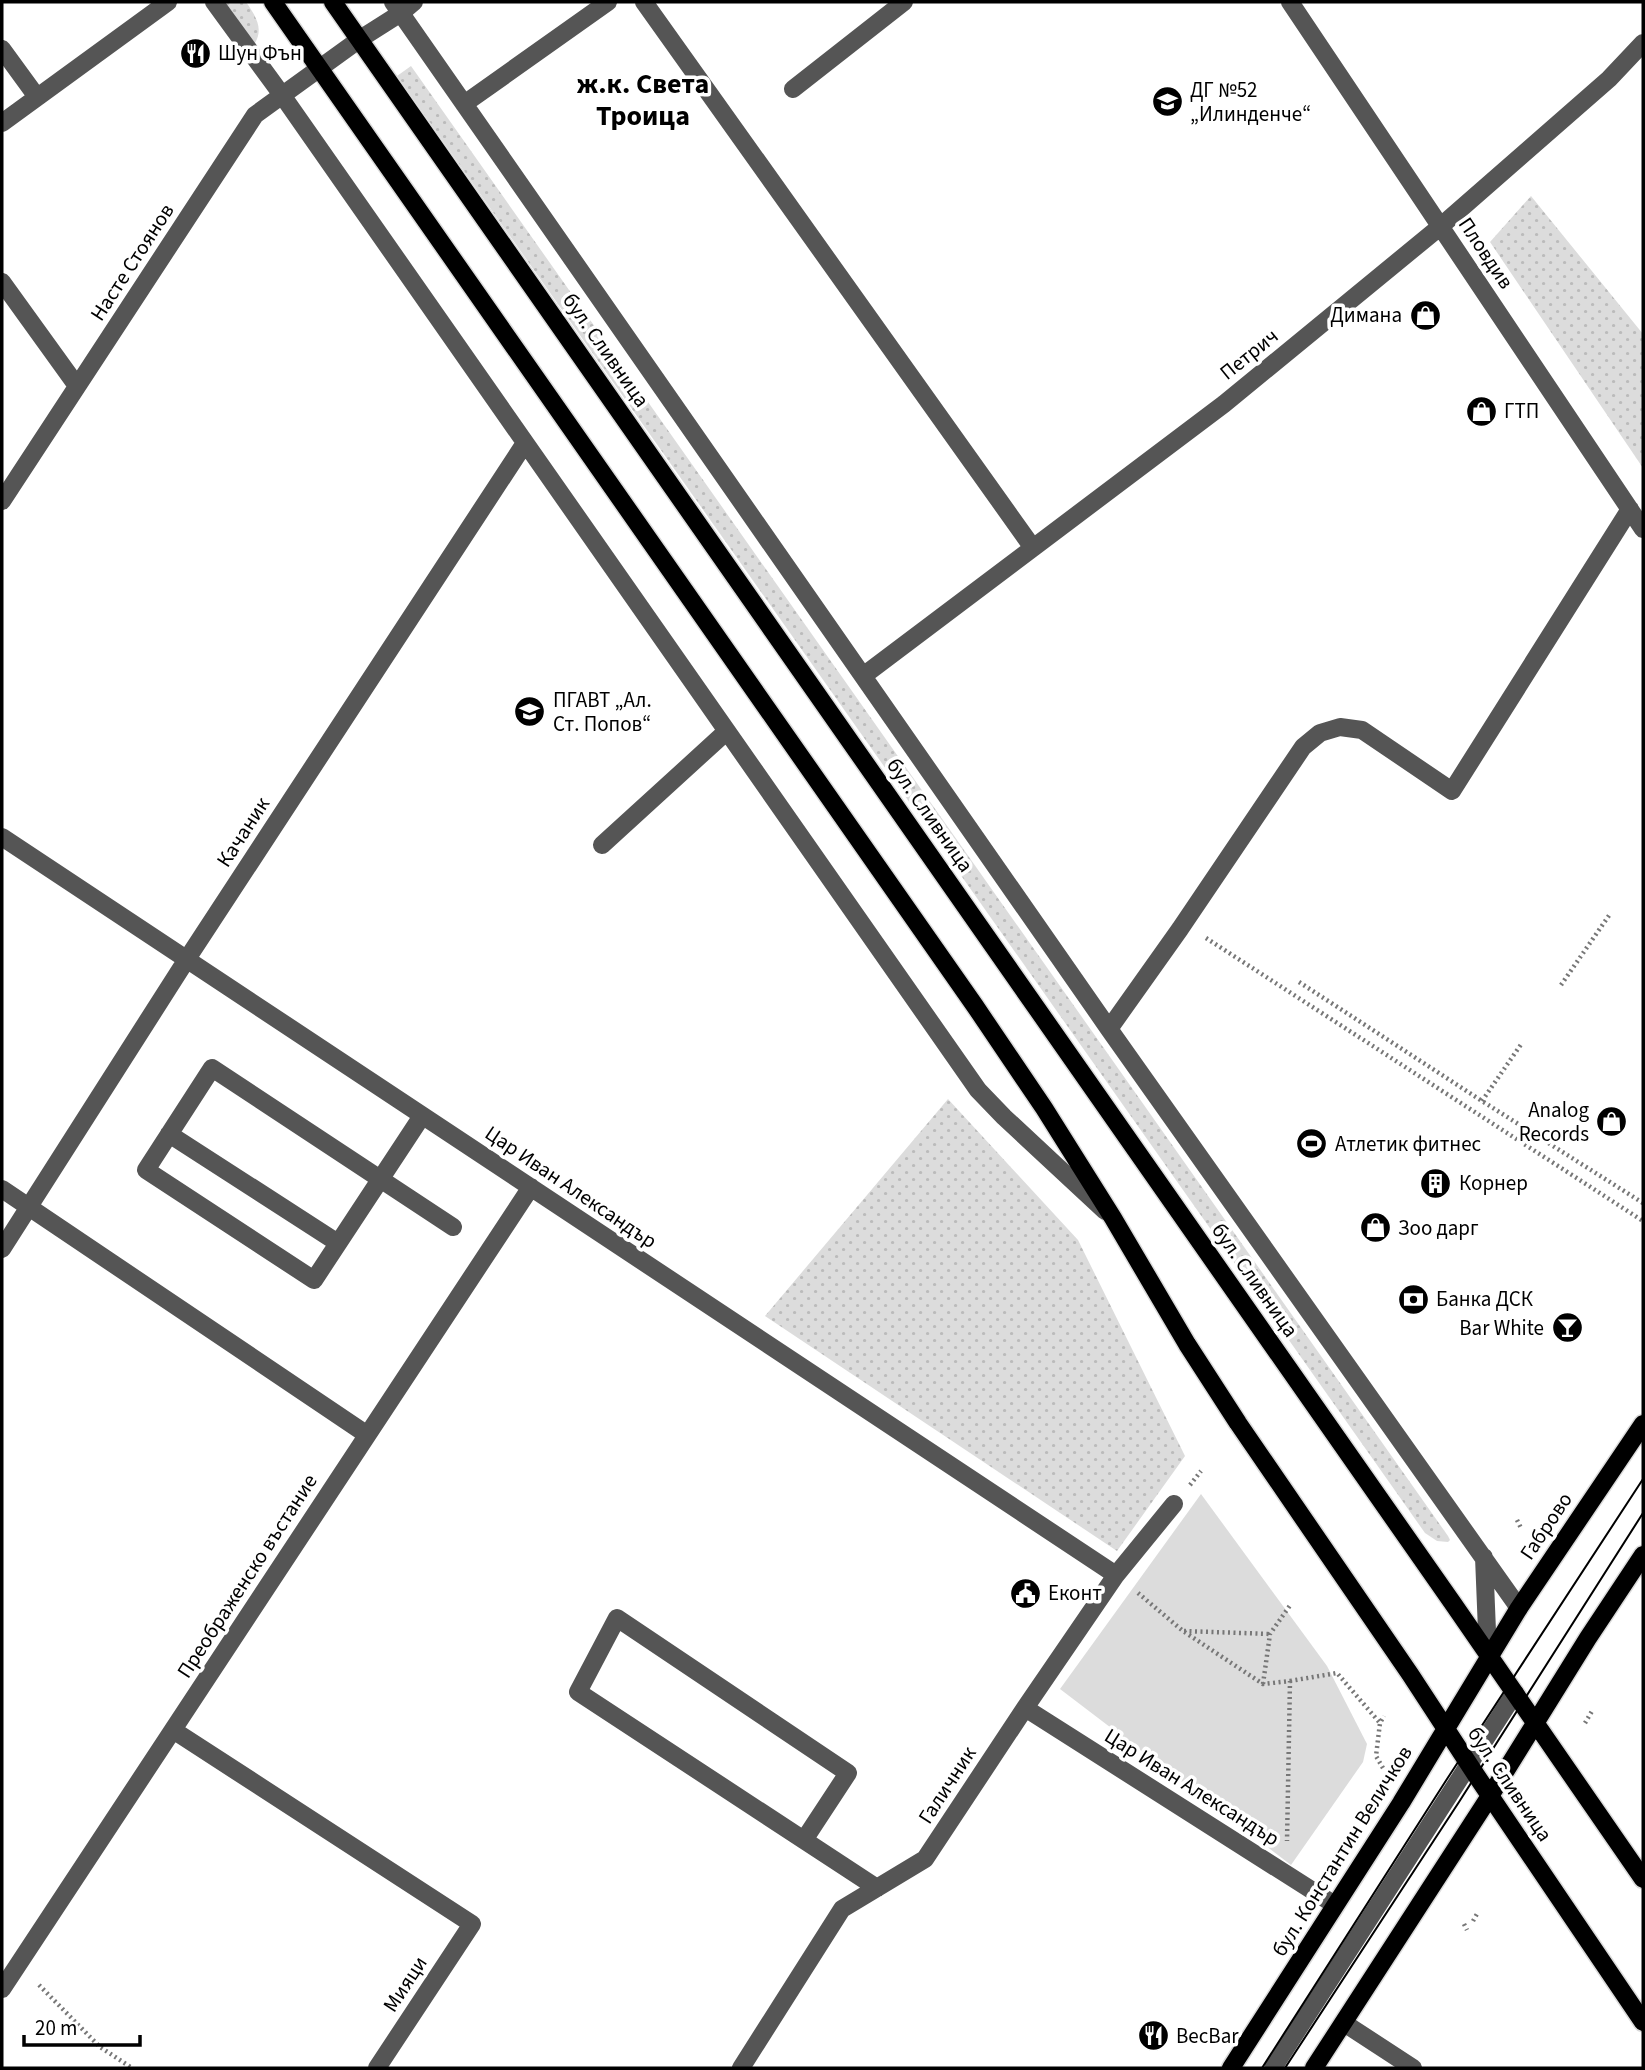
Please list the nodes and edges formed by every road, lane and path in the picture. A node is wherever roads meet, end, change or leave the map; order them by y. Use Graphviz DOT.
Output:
graph roads {
  1 [pos="168,2"];
  2 [pos="214,2"];
  3 [pos="273,2"];
  4 [pos="333,2"];
  5 [pos="608,2"];
  6 [pos="644,2"];
  7 [pos="904,2"];
  8 [pos="1290,2"];
  9 [pos="403,5"];
  10 [pos="359,39"];
  11 [pos="1643,43"];
  12 [pos="2,49"];
  13 [pos="321,68"];
  14 [pos="793,89"];
  15 [pos="282,95"];
  16 [pos="37,97"];
  17 [pos="464,103"];
  18 [pos="2,123"];
  19 [pos="1441,226"];
  20 [pos="2,282"];
  21 [pos="77,386"];
  22 [pos="525,443"];
  23 [pos="2,501"];
  24 [pos="1630,509"];
  25 [pos="1643,529"];
  26 [pos="1033,548"];
  27 [pos="863,676"];
  28 [pos="727,731"];
  29 [pos="2,837"];
  30 [pos="602,845"];
  31 [pos="1610,914"];
  32 [pos="1184,923"];
  33 [pos="187,960"];
  34 [pos="1299,982"];
  35 [pos="1562,985"];
  36 [pos="1109,1029"];
  37 [pos="1522,1043"];
  38 [pos="1482,1101"];
  39 [pos="422,1116"];
  40 [pos="169,1134"];
  41 [pos="380,1179"];
  42 [pos="531,1187"];
  43 [pos="2,1189"];
  44 [pos="1643,1203"];
  45 [pos="29,1207"];
  46 [pos="1113,1218"];
  47 [pos="1643,1221"];
  48 [pos="453,1227"];
  49 [pos="338,1243"];
  50 [pos="2,1249"];
  51 [pos="1643,1424"];
  52 [pos="366,1434"];
  53 [pos="1174,1504"];
  54 [pos="1517,1520"];
  55 [pos="1521,1528"];
  56 [pos="1643,1555"];
  57 [pos="1484,1557"];
  58 [pos="1116,1575"];
  59 [pos="1291,1604"];
  60 [pos="1518,1608"];
  61 [pos="1183,1631"];
  62 [pos="1270,1634"];
  63 [pos="1489,1656"];
  64 [pos="1290,1681"];
  65 [pos="1263,1684"];
  66 [pos="1515,1693"];
  67 [pos="1025,1708"];
  68 [pos="1592,1711"];
  69 [pos="1384,1716"];
  70 [pos="1380,1723"];
  71 [pos="1535,1723"];
  72 [pos="1585,1723"];
  73 [pos="1446,1729"];
  74 [pos="173,1730"];
  75 [pos="1468,1764"];
  76 [pos="1383,1768"];
  77 [pos="1490,1796"];
  78 [pos="804,1840"];
  79 [pos="1286,1874"];
  80 [pos="1643,1880"];
  81 [pos="877,1888"];
  82 [pos="1335,1905"];
  83 [pos="1477,1914"];
  84 [pos="1473,1922"];
  85 [pos="1464,1924"];
  86 [pos="1467,1930"];
  87 [pos="18,1964"];
  88 [pos="2,1989"];
  89 [pos="1643,2022"];
  90 [pos="1344,2023"];
  91 [pos="131,2068"];
  92 [pos="377,2068"];
  93 [pos="741,2068"];
  94 [pos="1231,2068"];
  95 [pos="1273,2068"];
  96 [pos="1314,2068"];
  97 [pos="1413,2068"];
  1 -- 16 [label="street"];
  2 -- 15 [label="street, бул. Сливница"];
  3 -- 13 [label="main road, бул. Сливница"];
  4 -- 10 [label="main road, бул. Сливница"];
  5 -- 17 [label="street"];
  6 -- 26 [label="street"];
  7 -- 14 [label="street"];
  8 -- 19 [label="street, Пловдив"];
  9 -- 10 [label="street, Насте Стоянов"];
  9 -- 17 [label="street, бул. Сливница"];
  10 -- 13 [label="street, Насте Стоянов"];
  10 -- 63 [label="main road, бул. Сливница"];
  11 -- 19 [label="street, Петрич"];
  12 -- 16 [label="street"];
  13 -- 15 [label="street, Насте Стоянов"];
  13 -- 46 [label="main road, бул. Сливница"];
  15 -- 21 [label="street, Насте Стоянов"];
  15 -- 22 [label="street, бул. Сливница"];
  16 -- 18 [label="street"];
  17 -- 27 [label="street, бул. Сливница"];
  19 -- 24 [label="street, Пловдив"];
  19 -- 26 [label="street, Петрич"];
  20 -- 21 [label="street"];
  21 -- 23 [label="street, Насте Стоянов"];
  22 -- 28 [label="street, бул. Сливница"];
  22 -- 33 [label="street, Качаник"];
  24 -- 25 [label="street, Пловдив"];
  24 -- 32 [label="street"];
  26 -- 27 [label="street, Петрич"];
  27 -- 36 [label="street, бул. Сливница"];
  28 -- 30 [label="street"];
  28 -- 46 [label="street, бул. Сливница"];
  29 -- 33 [label="street, Цар Иван Александър"];
  31 -- 35 [label="path"];
  32 -- 36 [label="street"];
  32 -- 47 [label="path"];
  33 -- 39 [label="street, Цар Иван Александър"];
  33 -- 45 [label="street, Качаник"];
  34 -- 38 [label="path"];
  36 -- 57 [label="street, бул. Сливница"];
  37 -- 38 [label="path"];
  38 -- 44 [label="path"];
  39 -- 41 [label="street"];
  39 -- 42 [label="street, Цар Иван Александър"];
  40 -- 41 [label="street"];
  40 -- 49 [label="street"];
  40 -- 49 [label="street"];
  41 -- 48 [label="street"];
  41 -- 49 [label="street"];
  42 -- 52 [label="street, Преображенско въстание"];
  42 -- 58 [label="street, Цар Иван Александър"];
  43 -- 45 [label="street"];
  45 -- 50 [label="street, Качаник"];
  45 -- 52 [label="street"];
  46 -- 73 [label="main road, бул. Сливница"];
  51 -- 60 [label="main road, Габрово"];
  52 -- 74 [label="street, Преображенско въстание"];
  53 -- 58 [label="street, Галичник"];
  54 -- 55 [label="path"];
  56 -- 71 [label="main road"];
  57 -- 60 [label="street, бул. Сливница"];
  57 -- 63 [label="street"];
  58 -- 61 [label="path"];
  58 -- 67 [label="street, Галичник"];
  59 -- 62 [label="path"];
  60 -- 63 [label="main road, Габрово"];
  61 -- 62 [label="path"];
  61 -- 65 [label="path"];
  62 -- 65 [label="path"];
  63 -- 66 [label="main road, бул. Сливница"];
  63 -- 73 [label="main road, бул. Константин Величков"];
  64 -- 65 [label="path"];
  64 -- 70 [label="path"];
  64 -- 79 [label="path"];
  66 -- 71 [label="main road, бул. Сливница"];
  66 -- 75 [label="street"];
  67 -- 79 [label="street, Цар Иван Александър"];
  67 -- 81 [label="street, Галичник"];
  68 -- 72 [label="path"];
  69 -- 70 [label="path"];
  70 -- 76 [label="path"];
  71 -- 77 [label="main road"];
  71 -- 80 [label="main road, бул. Сливница"];
  73 -- 75 [label="main road, бул. Сливница"];
  73 -- 82 [label="main road, бул. Константин Величков"];
  74 -- 87 [label="street, Преображенско въстание"];
  74 -- 92 [label="street, Мияци"];
  75 -- 77 [label="main road, бул. Сливница"];
  75 -- 95 [label="street"];
  77 -- 89 [label="main road, бул. Сливница"];
  77 -- 90 [label="main road"];
  78 -- 78 [label="street"];
  78 -- 81 [label="street"];
  79 -- 82 [label="street, Цар Иван Александър"];
  81 -- 93 [label="street, Галичник"];
  82 -- 94 [label="main road, бул. Константин Величков"];
  83 -- 84 [label="path"];
  85 -- 86 [label="path"];
  87 -- 88 [label="street, Преображенско въстание"];
  87 -- 91 [label="path"];
  90 -- 96 [label="main road"];
  90 -- 97 [label="street"];
}
